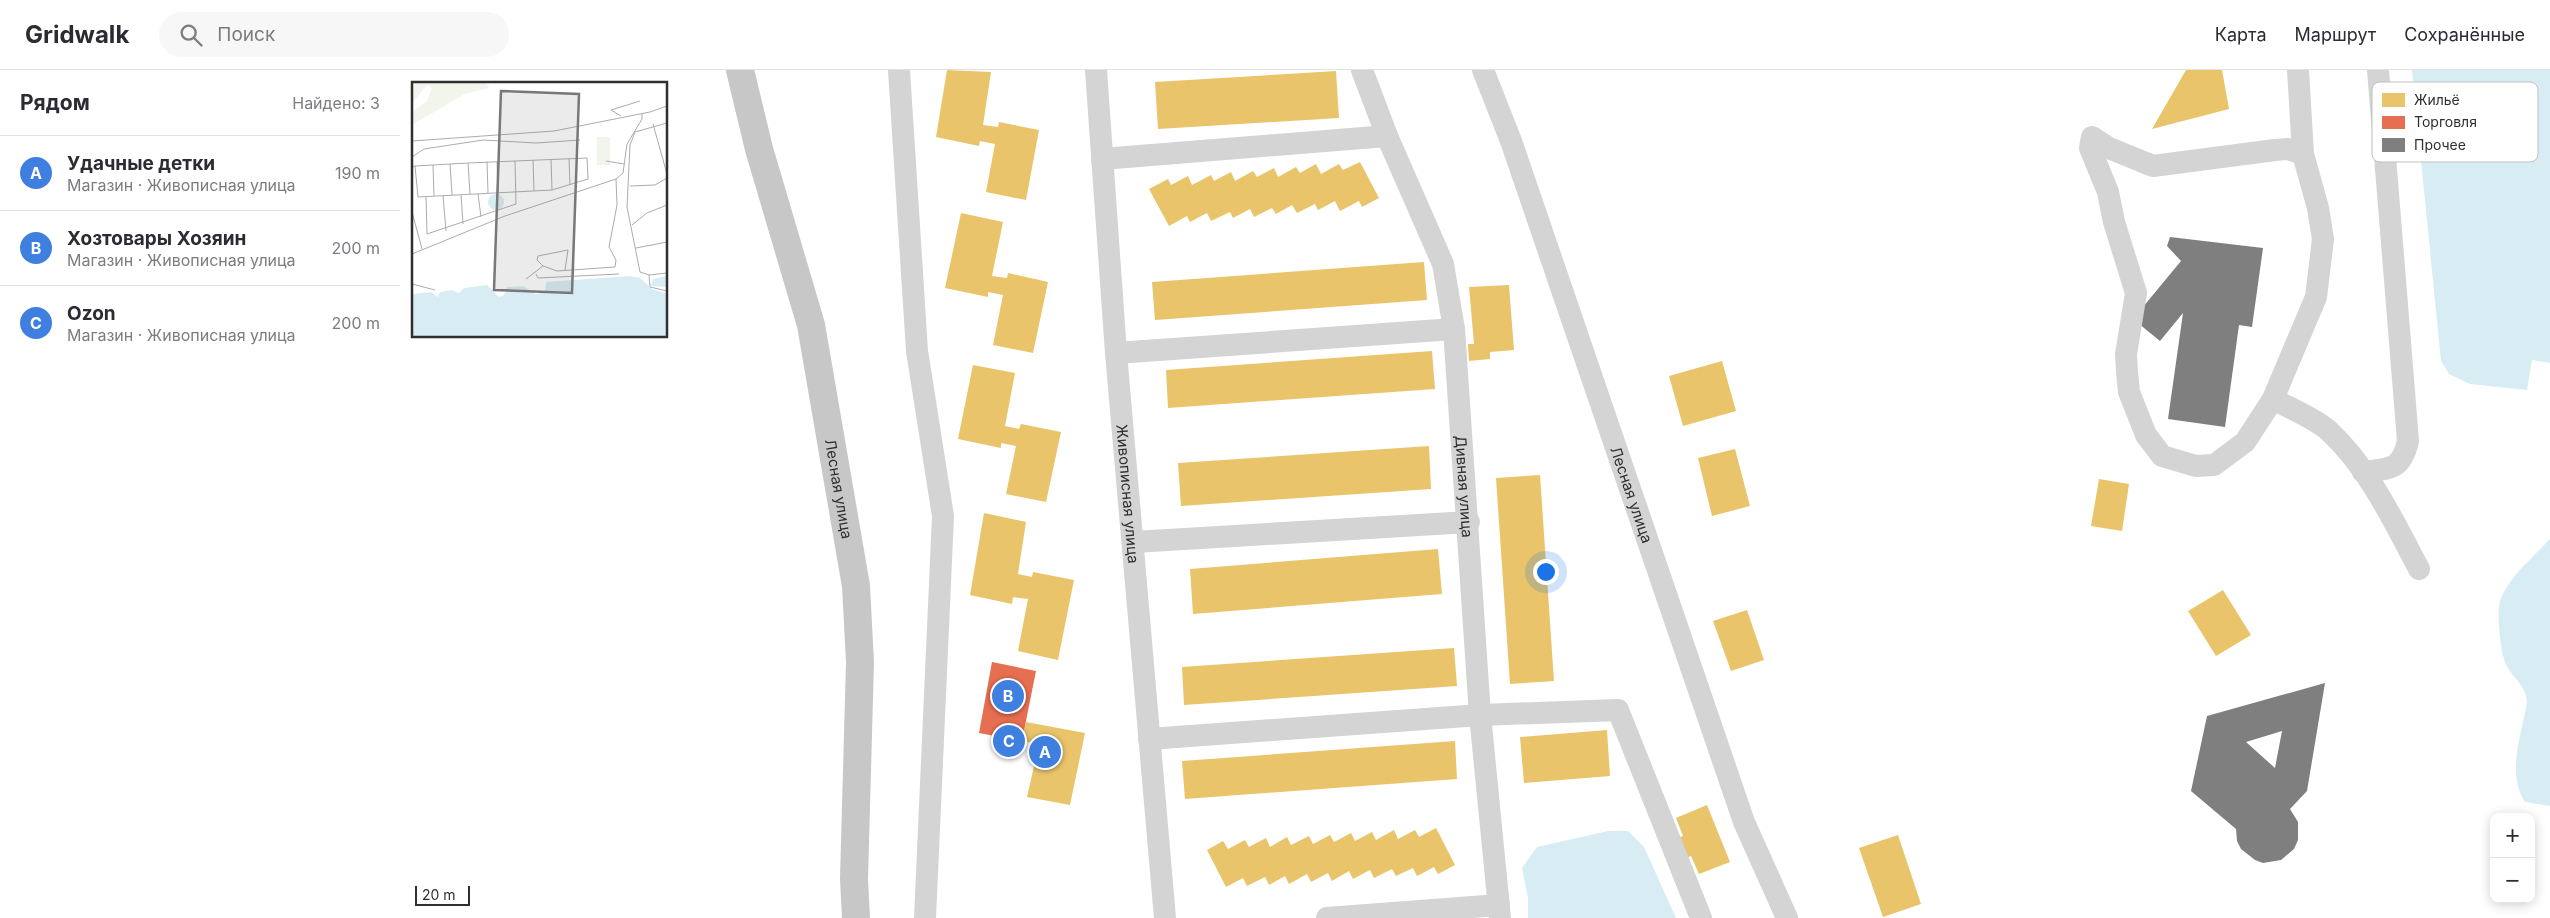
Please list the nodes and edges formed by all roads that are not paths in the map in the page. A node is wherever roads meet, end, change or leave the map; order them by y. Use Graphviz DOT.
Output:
graph roads {
  1 [pos="740,70"];
  2 [pos="899,70"];
  3 [pos="1096,70"];
  4 [pos="1362,70"];
  5 [pos="1483,70"];
  6 [pos="2298,70"];
  7 [pos="1386,136"];
  8 [pos="2303,154"];
  9 [pos="1102,159"];
  10 [pos="2385,162"];
  11 [pos="1454,329"];
  12 [pos="1116,353"];
  13 [pos="2273,399"];
  14 [pos="2363,472"];
  15 [pos="1469,522"];
  16 [pos="1134,542"];
  17 [pos="2419,569"];
  18 [pos="1480,715"];
  19 [pos="1149,739"];
  20 [pos="1500,911"];
  21 [pos="856,918"];
  22 [pos="925,918"];
  23 [pos="1165,918"];
  24 [pos="1327,918"];
  25 [pos="1701,918"];
  26 [pos="1787,918"];
  1 -- 21 [label="main road, Лесная улица"];
  2 -- 22 [label="street"];
  3 -- 9 [label="street, Живописная улица"];
  4 -- 7 [label="street, Дивная улица"];
  5 -- 26 [label="street, Лесная улица"];
  6 -- 8 [label="street"];
  7 -- 9 [label="street"];
  7 -- 11 [label="street, Дивная улица"];
  8 -- 13 [label="street"];
  8 -- 13 [label="street"];
  9 -- 12 [label="street, Живописная улица"];
  10 -- 14 [label="street"];
  11 -- 12 [label="street"];
  11 -- 15 [label="street, Дивная улица"];
  12 -- 16 [label="street, Живописная улица"];
  13 -- 14 [label="street"];
  14 -- 17 [label="street"];
  15 -- 16 [label="street"];
  15 -- 18 [label="street, Дивная улица"];
  16 -- 19 [label="street, Живописная улица"];
  18 -- 19 [label="street"];
  18 -- 20 [label="street, Дивная улица"];
  18 -- 25 [label="street"];
  19 -- 23 [label="street, Живописная улица"];
  20 -- 24 [label="street"];
}
